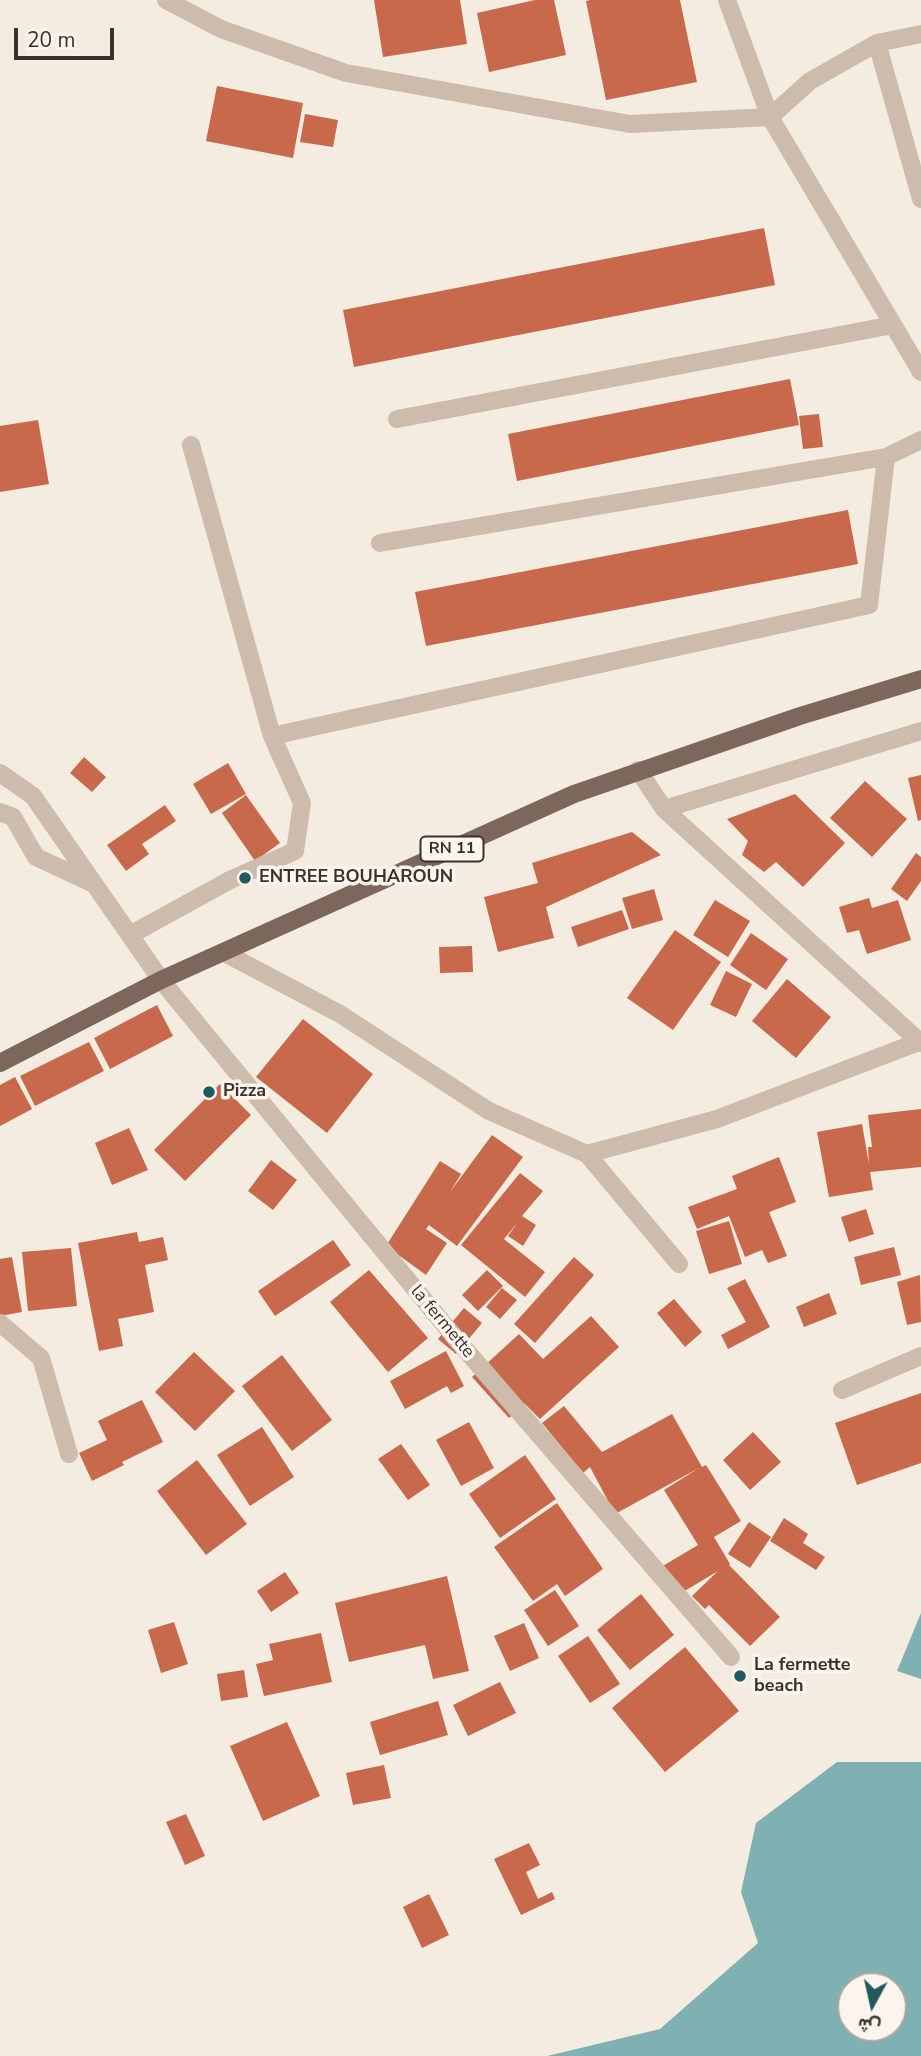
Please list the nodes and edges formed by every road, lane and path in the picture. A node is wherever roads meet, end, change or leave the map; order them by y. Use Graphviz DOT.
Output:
graph roads {
  1 [pos="166,0"];
  2 [pos="727,0"];
  3 [pos="921,34"];
  4 [pos="877,43"];
  5 [pos="770,117"];
  6 [pos="921,199"];
  7 [pos="893,325"];
  8 [pos="921,372"];
  9 [pos="397,419"];
  10 [pos="921,440"];
  11 [pos="191,445"];
  12 [pos="886,457"];
  13 [pos="380,543"];
  14 [pos="921,679"];
  15 [pos="921,731"];
  16 [pos="272,736"];
  17 [pos="638,770"];
  18 [pos="0,773"];
  19 [pos="664,809"];
  20 [pos="0,812"];
  21 [pos="94,884"];
  22 [pos="130,935"];
  23 [pos="223,952"];
  24 [pos="161,980"];
  25 [pos="921,1042"];
  26 [pos="0,1063"];
  27 [pos="587,1154"];
  28 [pos="680,1264"];
  29 [pos="0,1323"];
  30 [pos="921,1356"];
  31 [pos="842,1390"];
  32 [pos="69,1454"];
  33 [pos="732,1657"];
  1 -- 5 [label="street"];
  2 -- 5 [label="street"];
  3 -- 4 [label="street"];
  4 -- 5 [label="street"];
  4 -- 6 [label="street"];
  5 -- 7 [label="street"];
  7 -- 8 [label="street"];
  7 -- 9 [label="street"];
  10 -- 12 [label="street"];
  11 -- 16 [label="street"];
  12 -- 13 [label="street"];
  12 -- 16 [label="street"];
  14 -- 17 [label="main road, RN 11"];
  15 -- 19 [label="street"];
  16 -- 22 [label="street"];
  17 -- 19 [label="street"];
  17 -- 23 [label="main road, RN 11"];
  18 -- 21 [label="street, la fermette"];
  19 -- 25 [label="street"];
  20 -- 21 [label="street"];
  21 -- 22 [label="street, la fermette"];
  22 -- 24 [label="street, la fermette"];
  23 -- 24 [label="main road, RN 11"];
  23 -- 27 [label="street"];
  24 -- 26 [label="main road, RN 11"];
  24 -- 33 [label="street, la fermette"];
  25 -- 27 [label="street"];
  27 -- 28 [label="street"];
  29 -- 32 [label="street"];
  30 -- 31 [label="street"];
}
